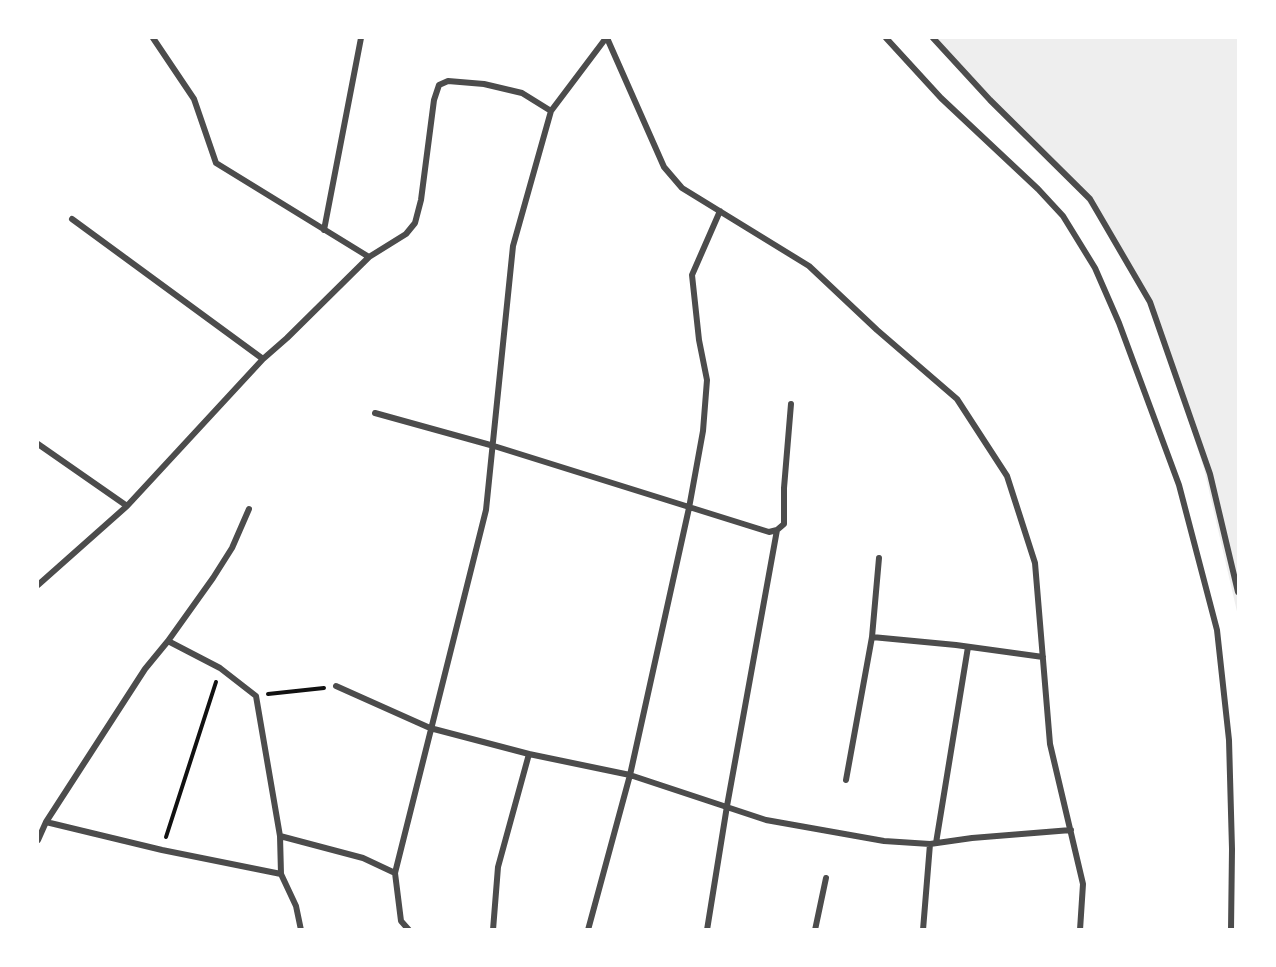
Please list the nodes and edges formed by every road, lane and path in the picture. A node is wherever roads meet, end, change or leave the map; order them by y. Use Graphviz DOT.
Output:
graph roads {
  1 [pos="153,38"];
  2 [pos="361,38"];
  3 [pos="607,38"];
  4 [pos="886,38"];
  5 [pos="933,38"];
  6 [pos="552,111"];
  7 [pos="720,211"];
  8 [pos="72,219"];
  9 [pos="324,230"];
  10 [pos="369,257"];
  11 [pos="263,359"];
  12 [pos="791,404"];
  13 [pos="375,413"];
  14 [pos="38,444"];
  15 [pos="494,446"];
  16 [pos="127,506"];
  17 [pos="689,508"];
  18 [pos="249,509"];
  19 [pos="777,530"];
  20 [pos="879,558"];
  21 [pos="38,585"];
  22 [pos="1239,592"];
  23 [pos="872,637"];
  24 [pos="168,640"];
  25 [pos="968,647"];
  26 [pos="1043,657"];
  27 [pos="220,668"];
  28 [pos="336,686"];
  29 [pos="256,696"];
  30 [pos="430,728"];
  31 [pos="529,754"];
  32 [pos="630,776"];
  33 [pos="846,780"];
  34 [pos="727,806"];
  35 [pos="46,822"];
  36 [pos="1071,830"];
  37 [pos="280,836"];
  38 [pos="38,840"];
  39 [pos="933,843"];
  40 [pos="162,850"];
  41 [pos="395,873"];
  42 [pos="281,874"];
  43 [pos="825,878"];
  44 [pos="301,930"];
  45 [pos="409,930"];
  46 [pos="493,930"];
  47 [pos="588,930"];
  48 [pos="707,930"];
  49 [pos="814,930"];
  50 [pos="923,930"];
  51 [pos="1080,930"];
  52 [pos="1231,930"];
  1 -- 9 [label="street"];
  2 -- 9 [label="street"];
  3 -- 6 [label="street"];
  3 -- 7 [label="street"];
  4 -- 52 [label="street"];
  5 -- 22 [label="street"];
  6 -- 10 [label="street"];
  6 -- 15 [label="street"];
  7 -- 17 [label="street"];
  7 -- 26 [label="street"];
  8 -- 11 [label="street"];
  9 -- 10 [label="street"];
  10 -- 11 [label="street"];
  11 -- 16 [label="street"];
  12 -- 19 [label="street"];
  13 -- 15 [label="street"];
  14 -- 16 [label="street"];
  15 -- 17 [label="street"];
  15 -- 30 [label="street"];
  16 -- 21 [label="street"];
  17 -- 19 [label="street"];
  17 -- 32 [label="street"];
  18 -- 24 [label="street"];
  19 -- 34 [label="street"];
  20 -- 23 [label="street"];
  23 -- 25 [label="street"];
  23 -- 33 [label="street"];
  24 -- 27 [label="street"];
  24 -- 35 [label="street"];
  25 -- 26 [label="street"];
  25 -- 39 [label="street"];
  26 -- 36 [label="street"];
  27 -- 29 [label="street"];
  27 -- 40 [label="path"];
  28 -- 29 [label="path"];
  28 -- 30 [label="street"];
  29 -- 37 [label="street"];
  30 -- 31 [label="street"];
  30 -- 41 [label="street"];
  31 -- 32 [label="street"];
  31 -- 46 [label="street"];
  32 -- 34 [label="street"];
  32 -- 47 [label="street"];
  34 -- 39 [label="street"];
  34 -- 48 [label="street"];
  35 -- 38 [label="street"];
  35 -- 40 [label="street"];
  36 -- 39 [label="street"];
  36 -- 51 [label="street"];
  37 -- 41 [label="street"];
  37 -- 42 [label="street"];
  39 -- 50 [label="street"];
  40 -- 42 [label="street"];
  41 -- 45 [label="street"];
  42 -- 44 [label="street"];
  43 -- 49 [label="street"];
}
